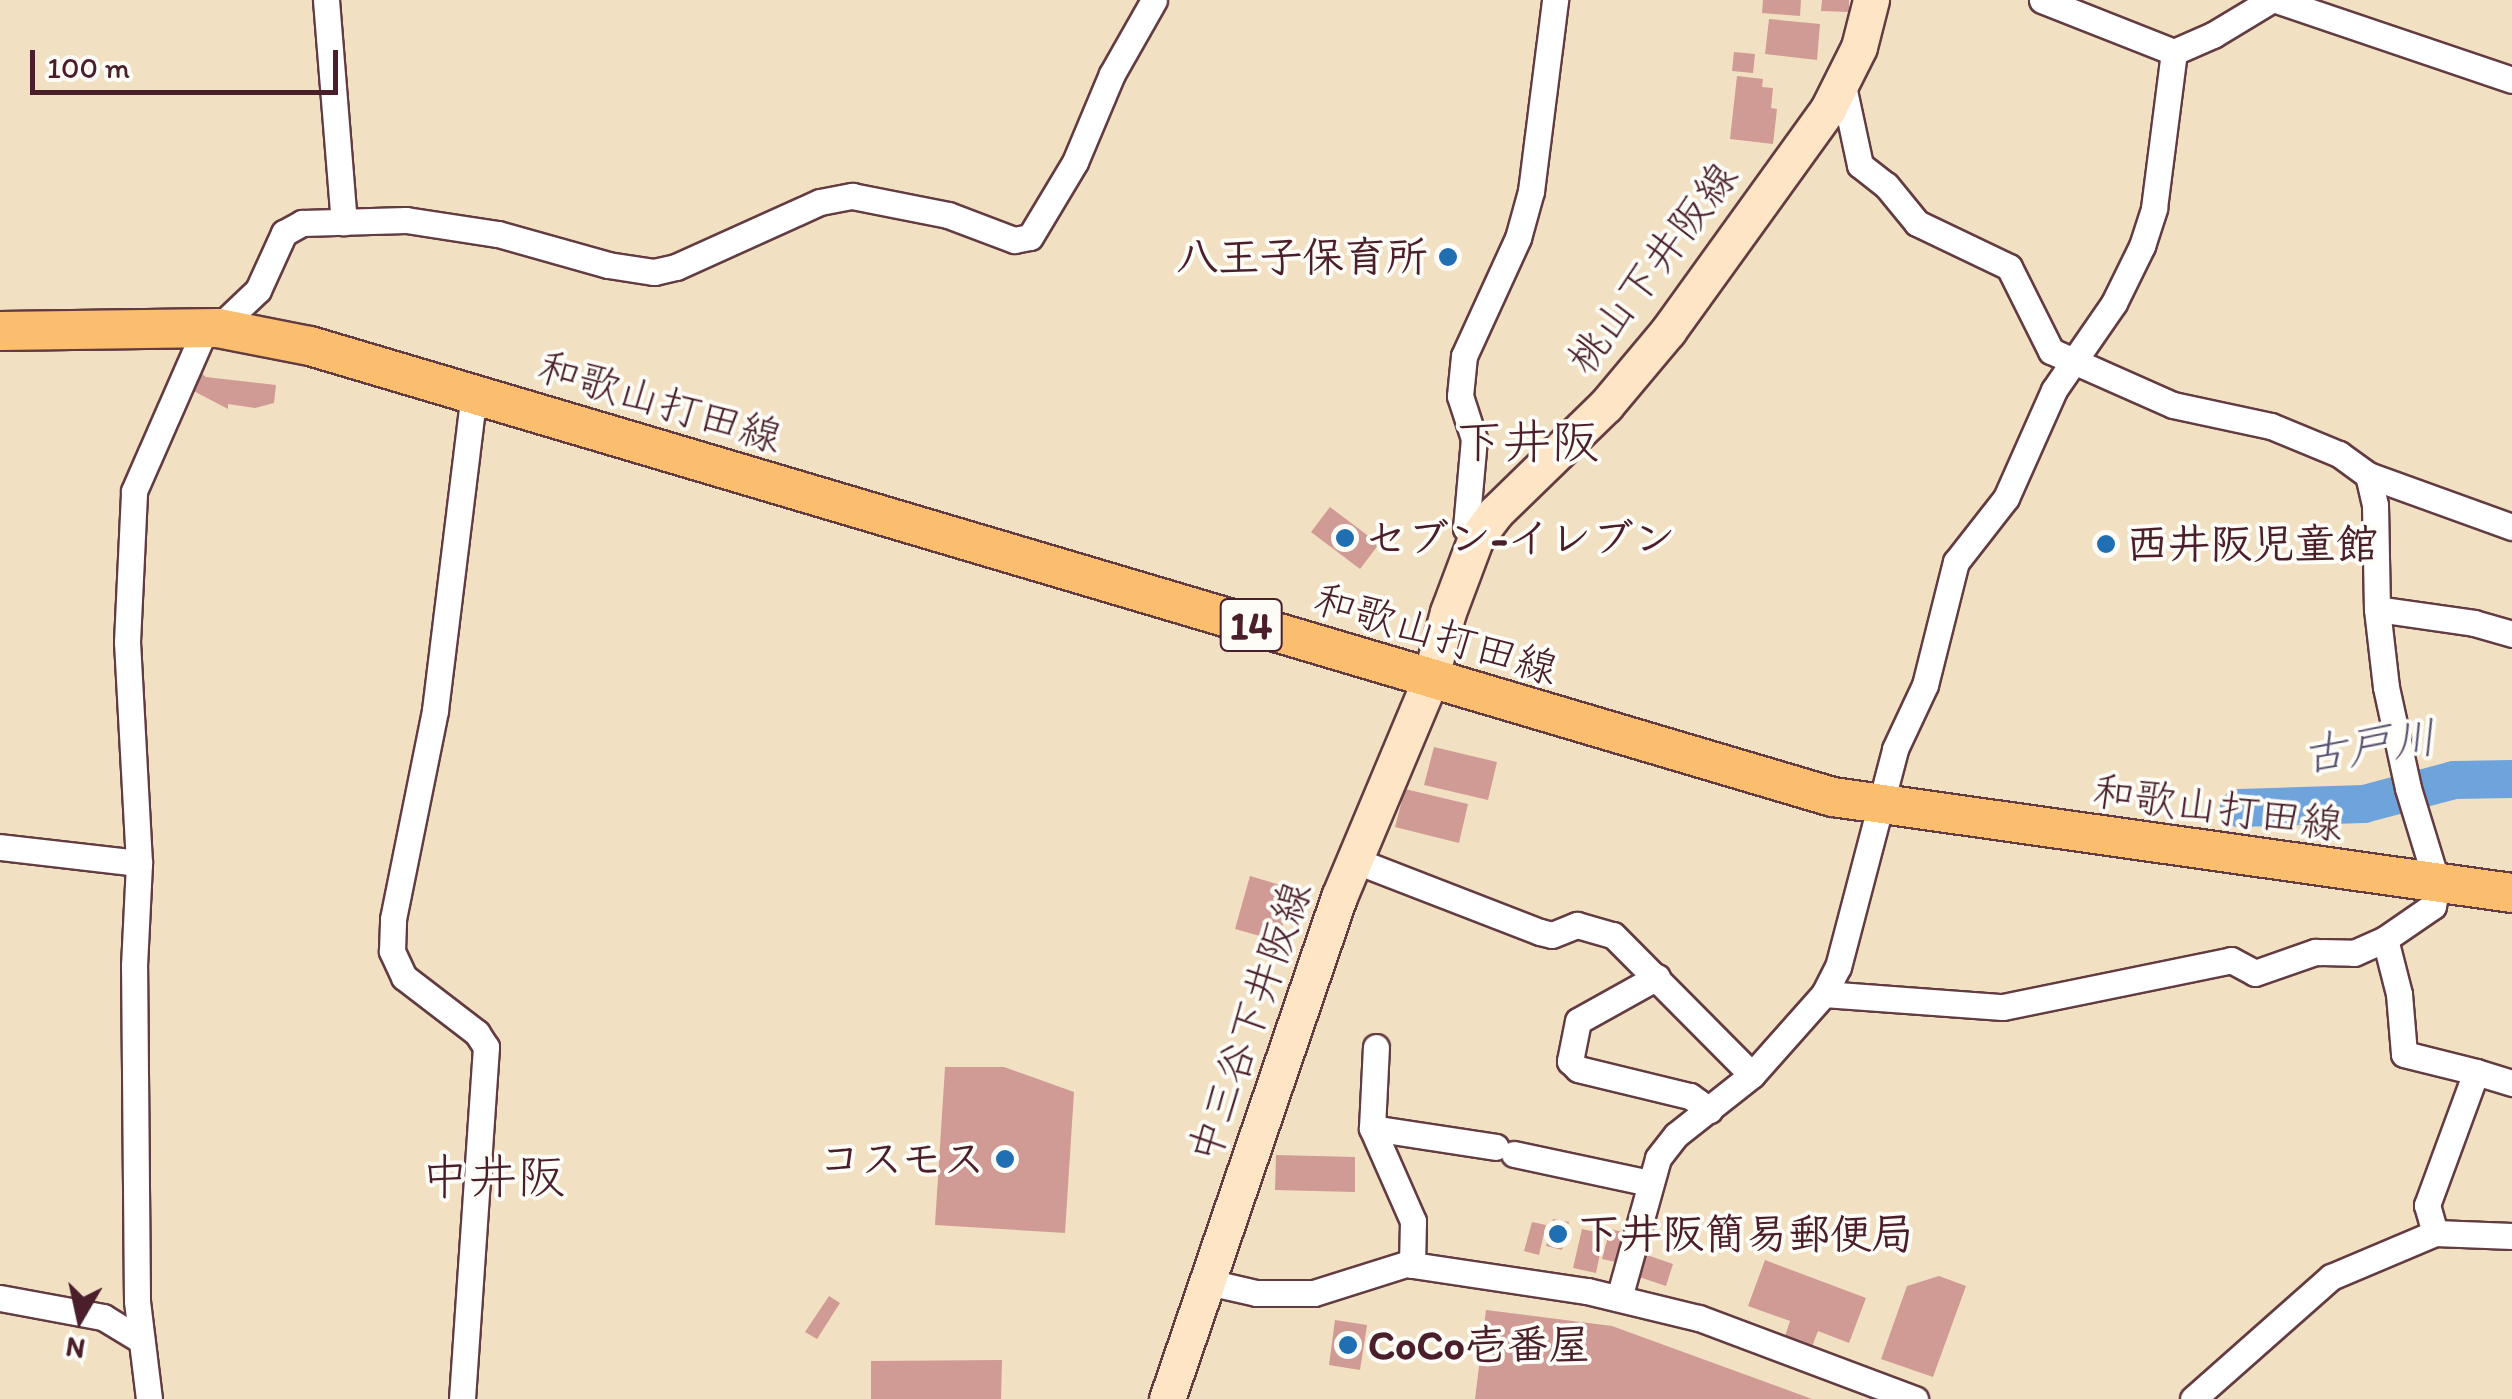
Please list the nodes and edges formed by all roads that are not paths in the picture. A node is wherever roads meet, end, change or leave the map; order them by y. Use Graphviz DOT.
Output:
graph roads {
  1 [pos="326,0"];
  2 [pos="1154,0"];
  3 [pos="1555,0"];
  4 [pos="1871,0"];
  5 [pos="2042,0"];
  6 [pos="2274,0"];
  7 [pos="2174,52"];
  8 [pos="2512,80"];
  9 [pos="1842,81"];
  10 [pos="344,222"];
  11 [pos="212,328"];
  12 [pos="0,331"];
  13 [pos="2074,360"];
  14 [pos="474,392"];
  15 [pos="2368,475"];
  16 [pos="2512,527"];
  17 [pos="1475,540"];
  18 [pos="2376,609"];
  19 [pos="2512,634"];
  20 [pos="1430,680"];
  21 [pos="1883,804"];
  22 [pos="0,846"];
  23 [pos="1354,860"];
  24 [pos="139,863"];
  25 [pos="2437,883"];
  26 [pos="2512,893"];
  27 [pos="2385,940"];
  28 [pos="1658,978"];
  29 [pos="1824,994"];
  30 [pos="1376,1047"];
  31 [pos="2476,1072"];
  32 [pos="1752,1074"];
  33 [pos="2512,1083"];
  34 [pos="1709,1110"];
  35 [pos="1372,1128"];
  36 [pos="1649,1183"];
  37 [pos="2436,1233"];
  38 [pos="2512,1236"];
  39 [pos="1412,1265"];
  40 [pos="1208,1282"];
  41 [pos="0,1298"];
  42 [pos="1619,1298"];
  43 [pos="139,1338"];
  44 [pos="149,1399"];
  45 [pos="462,1399"];
  46 [pos="1168,1399"];
  47 [pos="1915,1399"];
  48 [pos="2193,1399"];
  1 -- 10 [label="street"];
  2 -- 10 [label="street"];
  3 -- 17 [label="street"];
  4 -- 9 [label="main road, 桃山下井阪線"];
  5 -- 7 [label="street"];
  6 -- 7 [label="street"];
  6 -- 8 [label="street"];
  7 -- 13 [label="street"];
  9 -- 13 [label="street"];
  9 -- 17 [label="main road, 桃山下井阪線"];
  10 -- 11 [label="street"];
  11 -- 12 [label="main road, 和歌山打田線 / 14"];
  11 -- 14 [label="main road, 和歌山打田線 / 14"];
  11 -- 24 [label="street"];
  13 -- 15 [label="street"];
  13 -- 21 [label="street"];
  14 -- 20 [label="main road, 和歌山打田線 / 14"];
  14 -- 45 [label="street"];
  15 -- 16 [label="street"];
  15 -- 18 [label="street"];
  17 -- 20 [label="main road, 桃山下井阪線"];
  18 -- 19 [label="street"];
  18 -- 25 [label="street"];
  20 -- 21 [label="main road, 和歌山打田線 / 14"];
  20 -- 23 [label="main road, 中三谷下井阪線"];
  21 -- 25 [label="main road, 和歌山打田線 / 14"];
  21 -- 29 [label="street"];
  22 -- 24 [label="street"];
  23 -- 28 [label="street"];
  23 -- 40 [label="main road, 中三谷下井阪線"];
  24 -- 43 [label="street"];
  25 -- 26 [label="main road, 和歌山打田線 / 14"];
  25 -- 27 [label="street"];
  27 -- 29 [label="street"];
  27 -- 31 [label="street"];
  28 -- 32 [label="street"];
  28 -- 34 [label="street"];
  29 -- 32 [label="street"];
  30 -- 35 [label="street"];
  31 -- 33 [label="street"];
  31 -- 37 [label="street"];
  32 -- 34 [label="street"];
  34 -- 36 [label="street"];
  35 -- 36 [label="street"];
  35 -- 39 [label="street"];
  36 -- 42 [label="street"];
  37 -- 38 [label="street"];
  37 -- 48 [label="street"];
  39 -- 40 [label="street"];
  39 -- 42 [label="street"];
  40 -- 46 [label="main road, 中三谷下井阪線"];
  41 -- 43 [label="street"];
  42 -- 47 [label="street"];
  43 -- 44 [label="street"];
}
